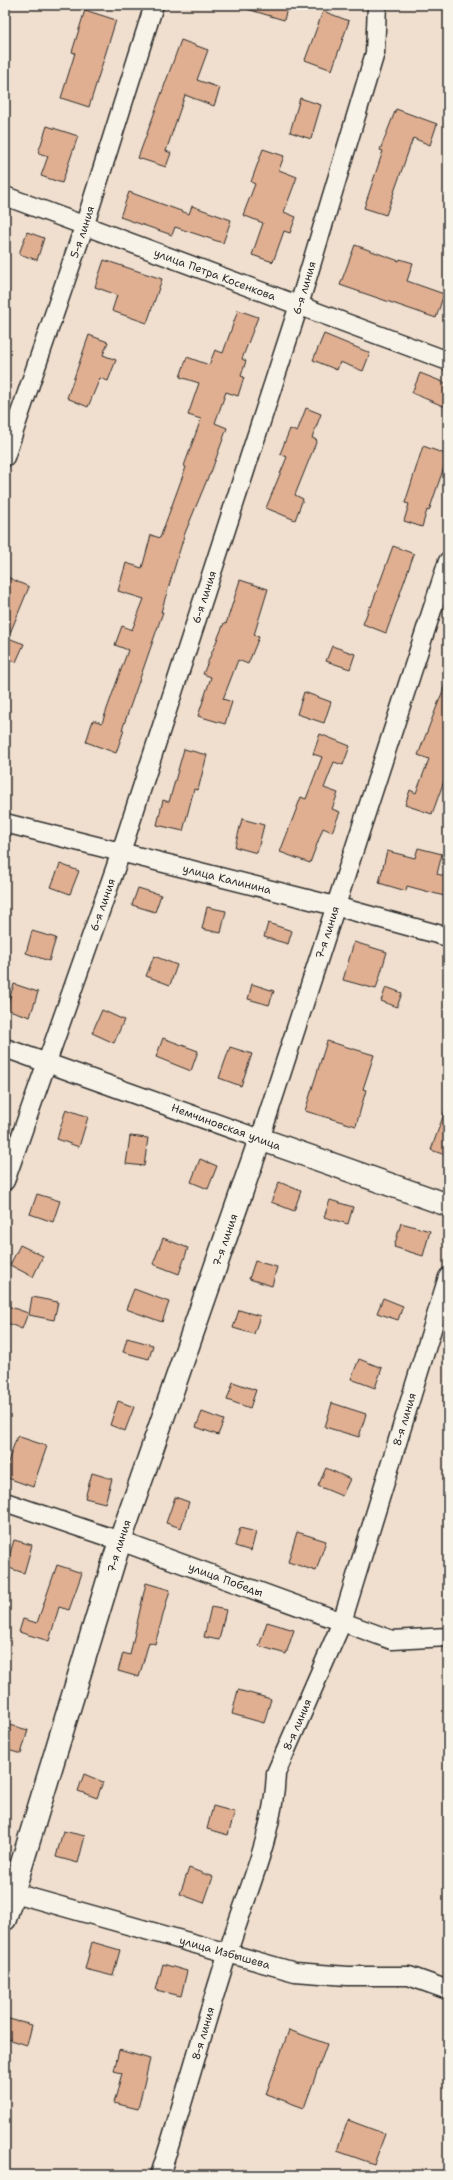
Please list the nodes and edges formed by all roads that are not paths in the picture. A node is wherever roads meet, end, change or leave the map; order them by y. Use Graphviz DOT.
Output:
graph roads {
  1 [pos="154,5"];
  2 [pos="377,5"];
  3 [pos="5,196"];
  4 [pos="84,227"];
  5 [pos="299,305"];
  6 [pos="448,361"];
  7 [pos="5,457"];
  8 [pos="448,562"];
  9 [pos="5,823"];
  10 [pos="121,852"];
  11 [pos="335,906"];
  12 [pos="448,937"];
  13 [pos="5,1048"];
  14 [pos="46,1063"];
  15 [pos="260,1139"];
  16 [pos="5,1181"];
  17 [pos="448,1205"];
  18 [pos="448,1277"];
  19 [pos="5,1502"];
  20 [pos="120,1541"];
  21 [pos="342,1622"];
  22 [pos="448,1637"];
  23 [pos="9,1892"];
  24 [pos="5,1919"];
  25 [pos="228,1953"];
  26 [pos="448,1990"];
  27 [pos="160,2175"];
  1 -- 4 [label="street, 5-я линия"];
  2 -- 5 [label="street, 6-я линия"];
  3 -- 4 [label="street, улица Петра Косенкова"];
  4 -- 5 [label="street, улица Петра Косенкова"];
  4 -- 7 [label="street, 5-я линия"];
  5 -- 6 [label="street, улица Петра Косенкова"];
  5 -- 10 [label="street, 6-я линия"];
  8 -- 11 [label="street, 7-я линия"];
  9 -- 10 [label="street, улица Калинина"];
  10 -- 11 [label="street, улица Калинина"];
  10 -- 14 [label="street, 6-я линия"];
  11 -- 12 [label="street, улица Калинина"];
  11 -- 15 [label="street, 7-я линия"];
  13 -- 14 [label="street, Немчиновская улица"];
  14 -- 15 [label="street, Немчиновская улица"];
  14 -- 16 [label="street, 6-я линия"];
  15 -- 17 [label="main road, Немчиновская улица"];
  15 -- 20 [label="main road, 7-я линия"];
  18 -- 21 [label="street, 8-я линия"];
  19 -- 20 [label="street, улица Победы"];
  20 -- 21 [label="street, улица Победы"];
  20 -- 23 [label="main road, 7-я линия"];
  21 -- 22 [label="street, улица Победы"];
  21 -- 25 [label="street, 8-я линия"];
  23 -- 24 [label="main road, 7-я линия"];
  23 -- 25 [label="street, улица Избышева"];
  25 -- 26 [label="street, улица Избышева"];
  25 -- 27 [label="street, 8-я линия"];
}
